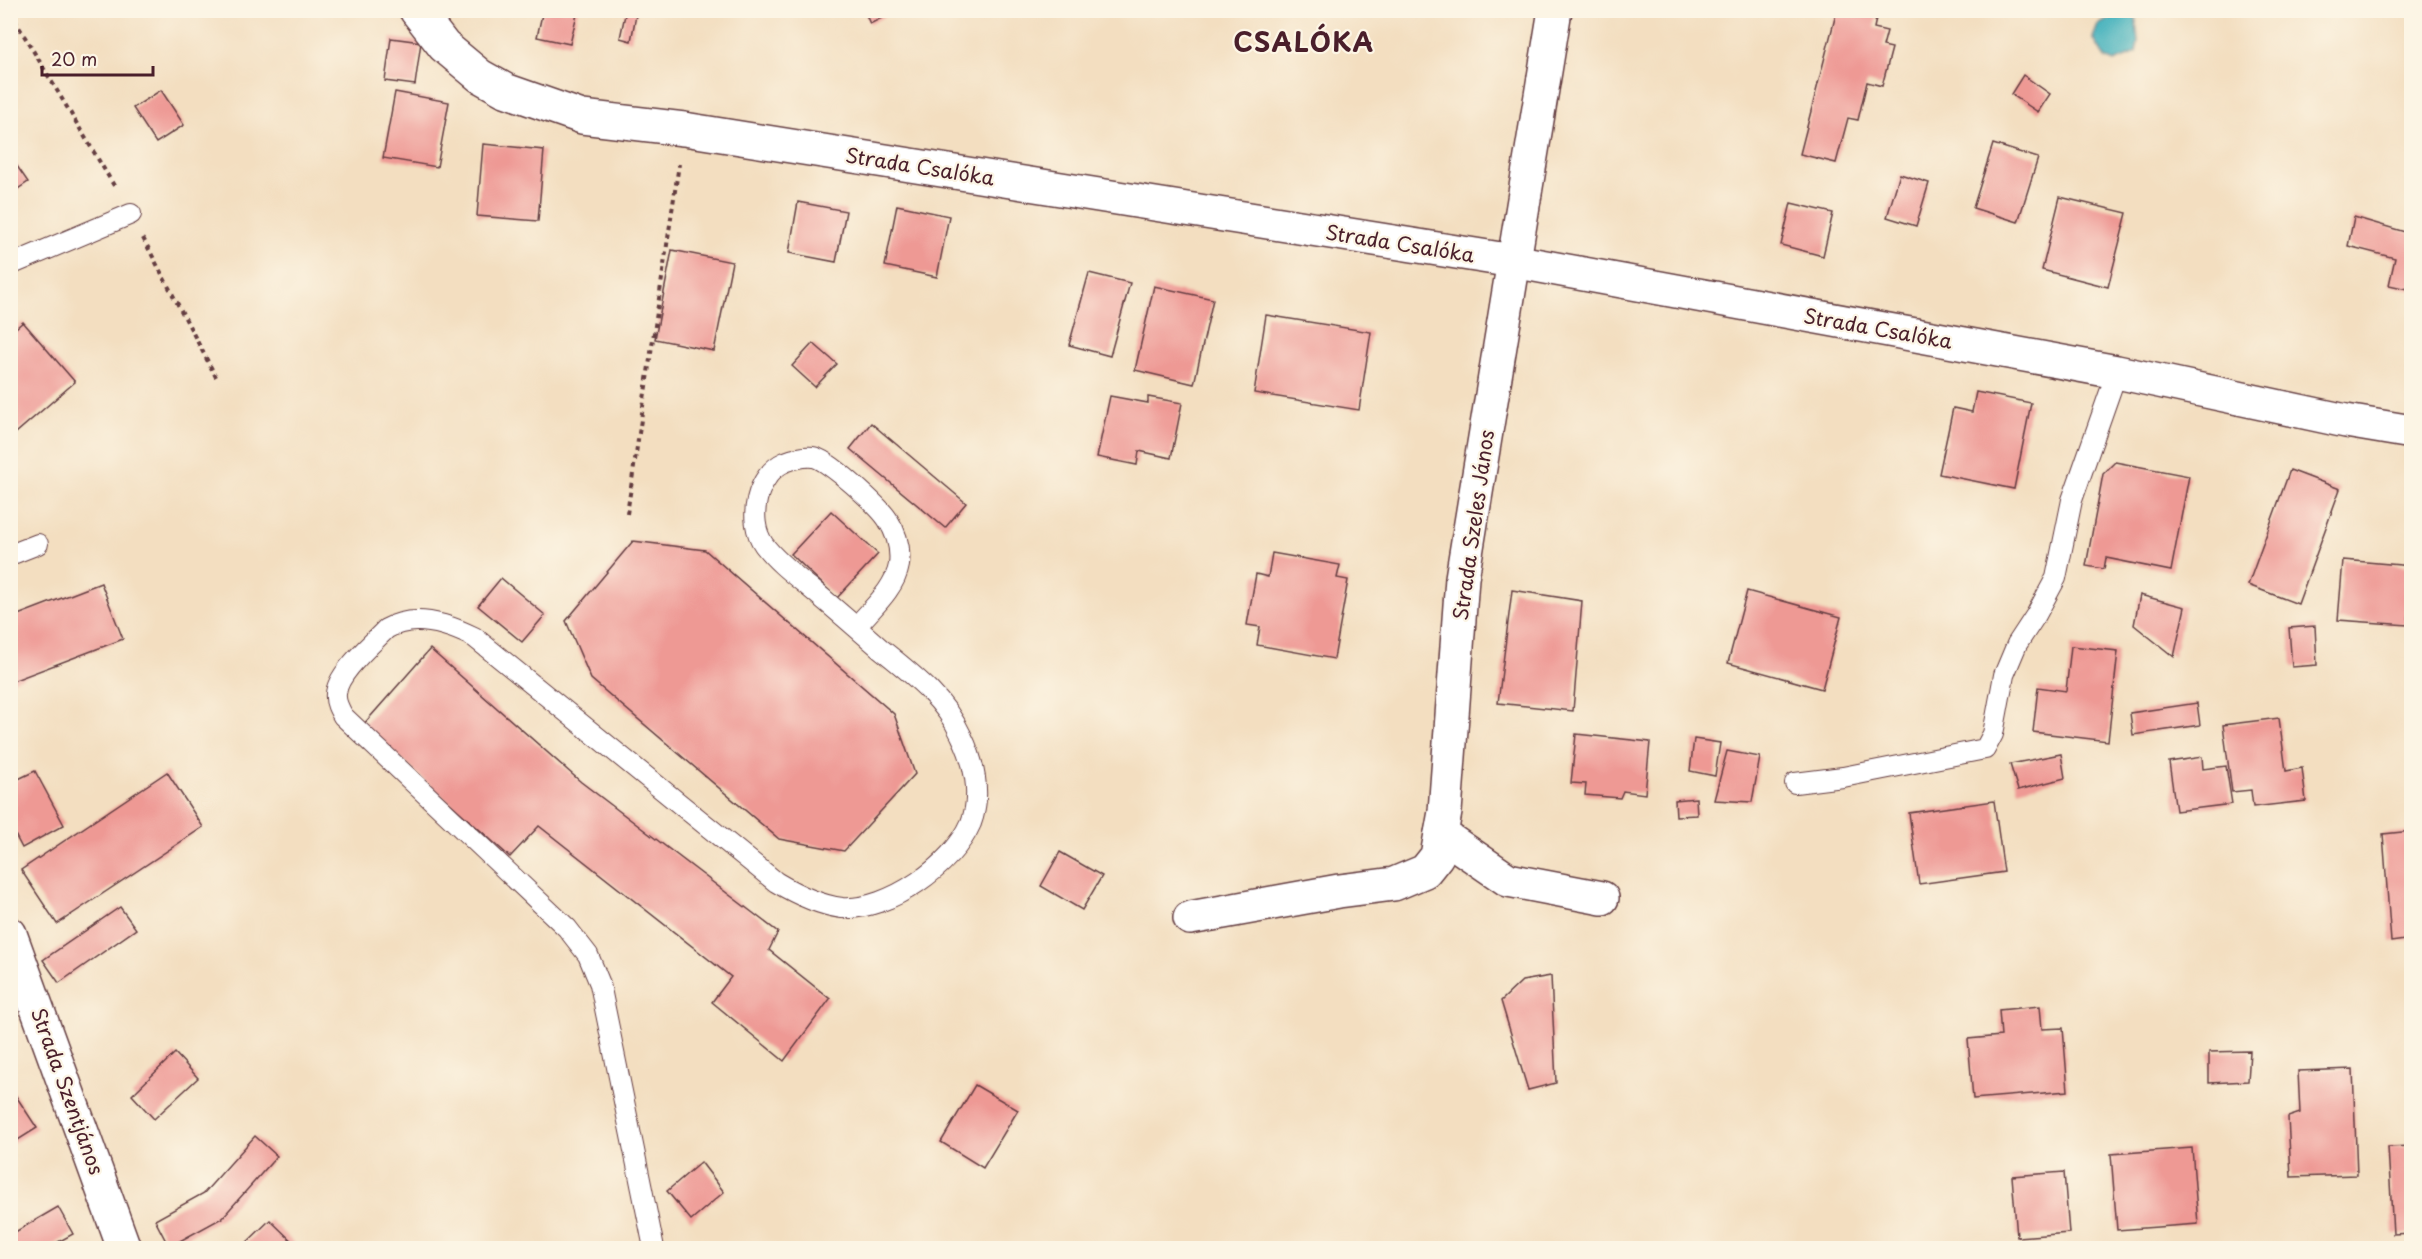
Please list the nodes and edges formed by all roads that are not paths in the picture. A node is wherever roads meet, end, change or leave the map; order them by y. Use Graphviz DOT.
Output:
graph roads {
  1 [pos="416,10"];
  2 [pos="1555,10"];
  3 [pos="131,214"];
  4 [pos="1513,261"];
  5 [pos="10,265"];
  6 [pos="2117,372"];
  7 [pos="2412,432"];
  8 [pos="38,544"];
  9 [pos="10,555"];
  10 [pos="856,627"];
  11 [pos="1795,783"];
  12 [pos="1441,834"];
  13 [pos="1602,898"];
  14 [pos="1190,918"];
  15 [pos="10,934"];
  16 [pos="18,976"];
  17 [pos="124,1248"];
  18 [pos="654,1248"];
  1 -- 4 [label="street, Strada Csalóka"];
  2 -- 4 [label="street, Strada Szeles János"];
  3 -- 5 [label="lane"];
  4 -- 6 [label="street, Strada Csalóka"];
  4 -- 12 [label="street, Strada Szeles János"];
  6 -- 7 [label="street, Strada Csalóka"];
  6 -- 11 [label="lane"];
  8 -- 9 [label="lane"];
  10 -- 10 [label="lane"];
  10 -- 18 [label="lane"];
  12 -- 13 [label="street"];
  12 -- 14 [label="street, Strada Szeles János"];
  15 -- 16 [label="street, Strada Szentjános"];
  16 -- 17 [label="street, Strada Szentjános"];
}
